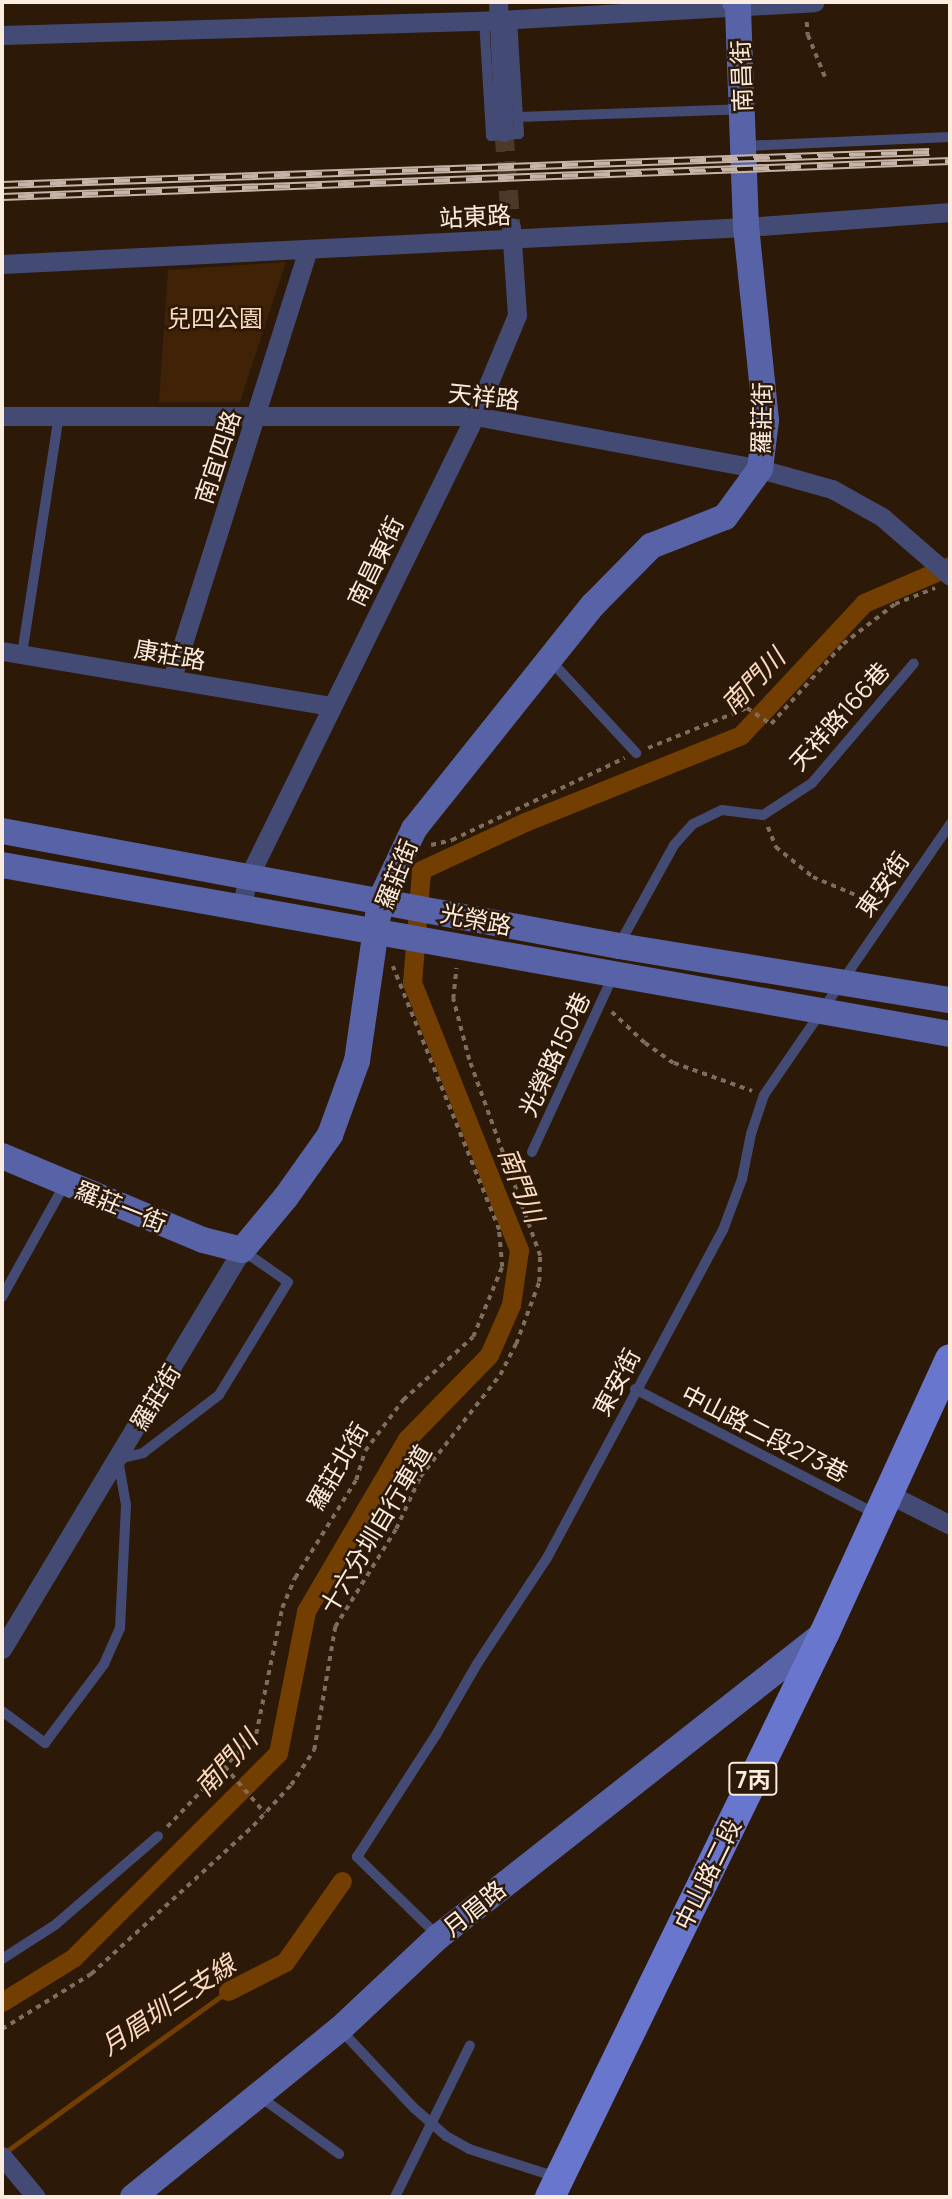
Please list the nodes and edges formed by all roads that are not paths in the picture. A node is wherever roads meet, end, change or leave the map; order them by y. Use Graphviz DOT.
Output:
graph roads {
  1 [pos="806,2"];
  2 [pos="814,2"];
  3 [pos="737,3"];
  4 [pos="497,15"];
  5 [pos="2,35"];
  6 [pos="742,109"];
  7 [pos="518,117"];
  8 [pos="504,132"];
  9 [pos="950,137"];
  10 [pos="743,146"];
  11 [pos="950,212"];
  12 [pos="746,227"];
  13 [pos="512,232"];
  14 [pos="308,249"];
  15 [pos="2,264"];
  16 [pos="257,414"];
  17 [pos="2,416"];
  18 [pos="60,416"];
  19 [pos="475,416"];
  20 [pos="760,469"];
  21 [pos="945,581"];
  22 [pos="2,651"];
  23 [pos="22,654"];
  24 [pos="550,660"];
  25 [pos="914,663"];
  26 [pos="172,678"];
  27 [pos="331,706"];
  28 [pos="636,753"];
  29 [pos="950,824"];
  30 [pos="2,831"];
  31 [pos="2,865"];
  32 [pos="248,878"];
  33 [pos="380,901"];
  34 [pos="241,908"];
  35 [pos="378,930"];
  36 [pos="619,946"];
  37 [pos="614,973"];
  38 [pos="841,980"];
  39 [pos="950,1000"];
  40 [pos="824,1012"];
  41 [pos="950,1034"];
  42 [pos="531,1152"];
  43 [pos="2,1156"];
  44 [pos="66,1184"];
  45 [pos="242,1250"];
  46 [pos="2,1297"];
  47 [pos="950,1359"];
  48 [pos="635,1389"];
  49 [pos="118,1459"];
  50 [pos="882,1504"];
  51 [pos="950,1525"];
  52 [pos="825,1632"];
  53 [pos="2,1648"];
  54 [pos="2,1712"];
  55 [pos="158,1836"];
  56 [pos="438,1937"];
  57 [pos="2,1959"];
  58 [pos="340,2029"];
  59 [pos="470,2045"];
  60 [pos="259,2096"];
  61 [pos="432,2123"];
  62 [pos="339,2154"];
  63 [pos="2,2156"];
  64 [pos="555,2188"];
  65 [pos="36,2197"];
  66 [pos="133,2197"];
  67 [pos="395,2197"];
  1 -- 2 [label="street"];
  1 -- 3 [label="street"];
  3 -- 4 [label="street"];
  3 -- 6 [label="street, 南昌街"];
  4 -- 5 [label="street"];
  4 -- 7 [label="lane"];
  4 -- 7 [label="lane"];
  4 -- 8 [label="street"];
  6 -- 7 [label="lane"];
  6 -- 10 [label="street, 南昌街"];
  9 -- 10 [label="lane"];
  10 -- 12 [label="street, 羅莊街"];
  11 -- 12 [label="street, 站東路"];
  12 -- 13 [label="street, 站東路"];
  12 -- 20 [label="street, 羅莊街"];
  13 -- 14 [label="street, 站東路"];
  13 -- 19 [label="street, 南昌東街"];
  14 -- 15 [label="street, 站東路"];
  14 -- 16 [label="street, 南宜四路"];
  16 -- 18 [label="street, 天祥路"];
  16 -- 19 [label="street, 天祥路"];
  16 -- 26 [label="street, 南宜四路"];
  17 -- 18 [label="street, 天祥路"];
  18 -- 23 [label="lane"];
  19 -- 20 [label="street, 天祥路"];
  19 -- 27 [label="street, 南昌東街"];
  20 -- 21 [label="street, 天祥路"];
  20 -- 24 [label="street, 羅莊街"];
  22 -- 23 [label="street, 康莊路"];
  23 -- 26 [label="street, 康莊路"];
  24 -- 28 [label="lane"];
  24 -- 33 [label="street, 羅莊街"];
  25 -- 36 [label="lane, 天祥路166巷"];
  26 -- 27 [label="street, 康莊路"];
  27 -- 32 [label="street, 南昌東街"];
  29 -- 38 [label="lane, 東安街"];
  30 -- 32 [label="street, 光榮路"];
  31 -- 34 [label="street, 光榮路"];
  32 -- 33 [label="street, 光榮路"];
  32 -- 34 [label="street, 南昌東街"];
  33 -- 35 [label="street, 羅莊街"];
  33 -- 36 [label="street, 光榮路"];
  34 -- 35 [label="street, 光榮路"];
  35 -- 37 [label="street, 光榮路"];
  35 -- 45 [label="street, 羅莊街"];
  36 -- 38 [label="street, 光榮路"];
  37 -- 40 [label="street, 光榮路"];
  37 -- 42 [label="lane, 光榮路150巷"];
  38 -- 39 [label="street, 光榮路"];
  38 -- 40 [label="lane, 東安街"];
  40 -- 41 [label="street, 光榮路"];
  40 -- 48 [label="lane, 東安街"];
  43 -- 44 [label="street, 羅莊一街"];
  44 -- 45 [label="street, 羅莊一街"];
  44 -- 46 [label="lane"];
  45 -- 49 [label="street, 羅莊街"];
  45 -- 49 [label="lane"];
  47 -- 50 [label="main road, 中山路二段 / 7丙"];
  48 -- 50 [label="lane, 中山路二段273巷"];
  48 -- 56 [label="lane, 東安街"];
  49 -- 53 [label="street, 羅莊街"];
  49 -- 54 [label="lane"];
  50 -- 51 [label="street"];
  50 -- 52 [label="main road, 中山路二段 / 7丙"];
  52 -- 56 [label="street, 月眉路"];
  52 -- 64 [label="main road, 中山路二段 / 7丙"];
  55 -- 57 [label="lane"];
  56 -- 58 [label="street, 月眉路"];
  58 -- 60 [label="street, 月眉路"];
  58 -- 61 [label="lane"];
  59 -- 61 [label="lane"];
  60 -- 62 [label="lane"];
  60 -- 66 [label="street, 月眉路"];
  61 -- 64 [label="lane"];
  61 -- 67 [label="lane"];
  63 -- 65 [label="street"];
}
